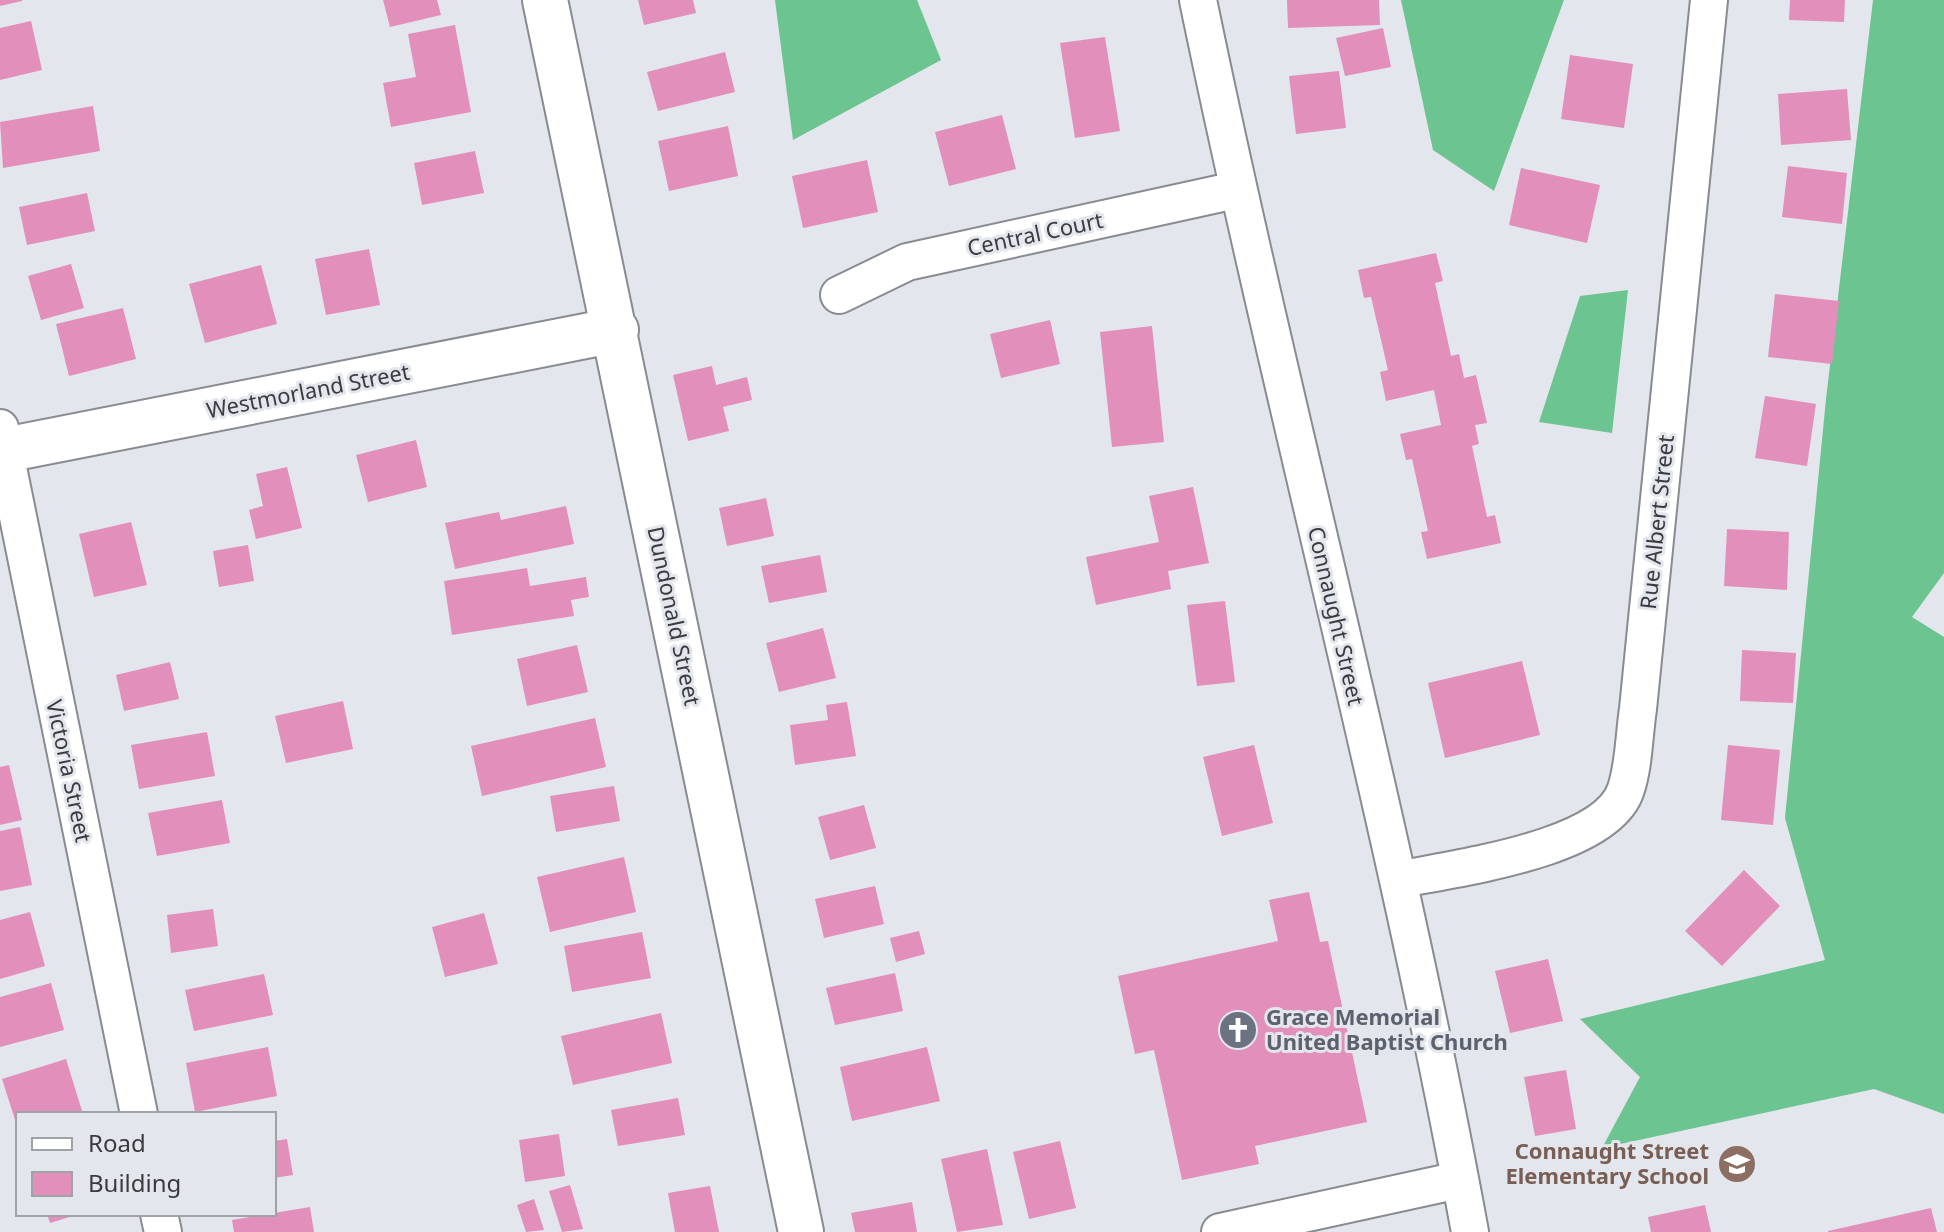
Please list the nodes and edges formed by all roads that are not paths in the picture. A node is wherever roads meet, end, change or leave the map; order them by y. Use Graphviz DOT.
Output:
graph roads {
  1 [pos="545,0"];
  2 [pos="1198,0"];
  3 [pos="1709,0"];
  4 [pos="1236,190"];
  5 [pos="839,295"];
  6 [pos="616,330"];
  7 [pos="2,443"];
  8 [pos="1398,880"];
  9 [pos="139,1112"];
  10 [pos="1459,1180"];
  11 [pos="801,1232"];
  12 [pos="1220,1232"];
  13 [pos="1470,1232"];
  1 -- 6 [label="street, Dundonald Street"];
  2 -- 4 [label="street, Connaught Street"];
  3 -- 8 [label="street, Rue Albert Street"];
  4 -- 5 [label="street, Central Court"];
  4 -- 8 [label="street, Connaught Street"];
  6 -- 7 [label="street, Westmorland Street"];
  6 -- 11 [label="street, Dundonald Street"];
  7 -- 9 [label="street, Victoria Street"];
  8 -- 10 [label="street, Connaught Street"];
  10 -- 12 [label="street"];
  10 -- 13 [label="street, Connaught Street"];
}
